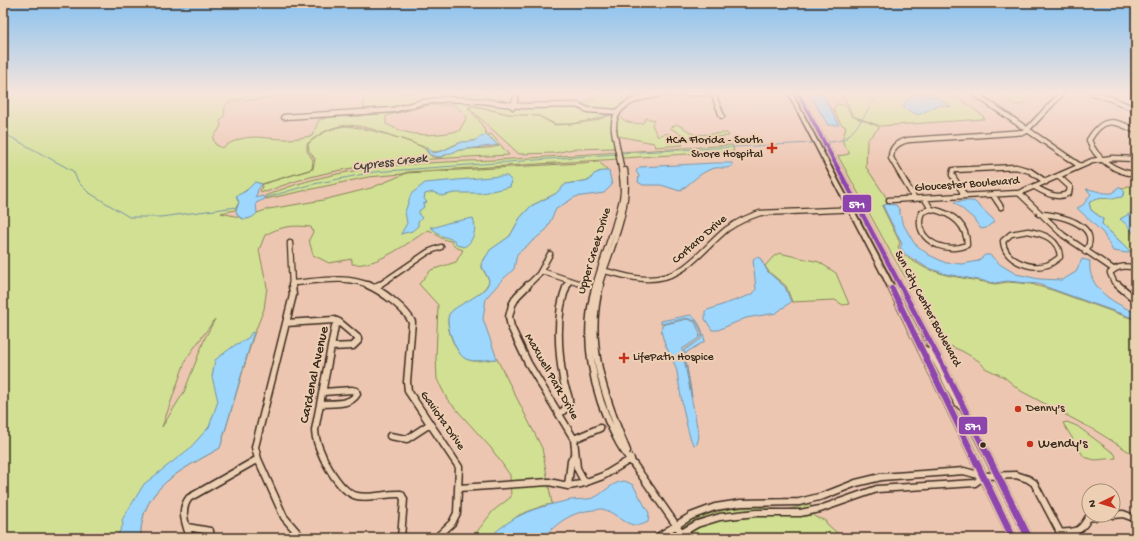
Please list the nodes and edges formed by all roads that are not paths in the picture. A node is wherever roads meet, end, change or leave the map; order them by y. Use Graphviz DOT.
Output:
graph roads {
  1 [pos="614,118"];
  2 [pos="803,118"];
  3 [pos="812,118"];
  4 [pos="1011,118"];
  5 [pos="1039,118"];
  6 [pos="1028,130"];
  7 [pos="1136,131"];
  8 [pos="1103,159"];
  9 [pos="1136,159"];
  10 [pos="1080,166"];
  11 [pos="1136,174"];
  12 [pos="1058,176"];
  13 [pos="1046,182"];
  14 [pos="1035,187"];
  15 [pos="1019,193"];
  16 [pos="994,195"];
  17 [pos="965,196"];
  18 [pos="915,199"];
  19 [pos="925,199"];
  20 [pos="889,200"];
  21 [pos="1001,207"];
  22 [pos="861,209"];
  23 [pos="931,209"];
  24 [pos="852,210"];
  25 [pos="1038,214"];
  26 [pos="1067,239"];
  27 [pos="1055,241"];
  28 [pos="290,243"];
  29 [pos="441,248"];
  30 [pos="1085,252"];
  31 [pos="550,254"];
  32 [pos="1136,268"];
  33 [pos="1113,269"];
  34 [pos="541,270"];
  35 [pos="602,270"];
  36 [pos="569,280"];
  37 [pos="294,283"];
  38 [pos="584,285"];
  39 [pos="375,288"];
  40 [pos="1136,300"];
  41 [pos="286,322"];
  42 [pos="339,322"];
  43 [pos="331,347"];
  44 [pos="922,348"];
  45 [pos="323,392"];
  46 [pos="320,404"];
  47 [pos="559,414"];
  48 [pos="968,414"];
  49 [pos="430,424"];
  50 [pos="600,428"];
  51 [pos="390,436"];
  52 [pos="574,439"];
  53 [pos="575,452"];
  54 [pos="258,459"];
  55 [pos="631,460"];
  56 [pos="999,475"];
  57 [pos="984,476"];
  58 [pos="585,483"];
  59 [pos="568,486"];
  60 [pos="459,488"];
  61 [pos="1121,514"];
  62 [pos="1134,518"];
  63 [pos="675,523"];
  64 [pos="1086,523"];
  65 [pos="187,527"];
  66 [pos="681,532"];
  67 [pos="1062,535"];
  68 [pos="190,538"];
  69 [pos="211,538"];
  70 [pos="302,538"];
  71 [pos="400,538"];
  72 [pos="436,538"];
  73 [pos="656,538"];
  74 [pos="673,538"];
  75 [pos="1013,538"];
  76 [pos="1029,538"];
  1 -- 35 [label="street, Upper Creek Drive"];
  2 -- 24 [label="main road, Sun City Center Boulevard"];
  3 -- 22 [label="main road, Sun City Center Boulevard"];
  4 -- 6 [label="street"];
  5 -- 6 [label="street"];
  6 -- 10 [label="street"];
  6 -- 18 [label="street"];
  7 -- 8 [label="street"];
  8 -- 9 [label="street, Gloucester Boulevard"];
  8 -- 10 [label="street, Gloucester Boulevard"];
  8 -- 11 [label="street"];
  10 -- 12 [label="street, Gloucester Boulevard"];
  12 -- 13 [label="street, Gloucester Boulevard"];
  12 -- 14 [label="street"];
  13 -- 14 [label="street, Gloucester Boulevard"];
  13 -- 17 [label="street"];
  14 -- 15 [label="street, Gloucester Boulevard"];
  15 -- 16 [label="street, Gloucester Boulevard"];
  15 -- 25 [label="street"];
  16 -- 17 [label="street, Gloucester Boulevard"];
  16 -- 21 [label="street"];
  17 -- 19 [label="street, Gloucester Boulevard"];
  18 -- 19 [label="street, Gloucester Boulevard"];
  18 -- 20 [label="street, Gloucester Boulevard"];
  19 -- 23 [label="street"];
  22 -- 24 [label="street, Cortaro Drive"];
  22 -- 48 [label="main road, Sun City Center Boulevard"];
  23 -- 23 [label="street"];
  24 -- 35 [label="street, Cortaro Drive"];
  24 -- 44 [label="main road, Sun City Center Boulevard"];
  25 -- 26 [label="street"];
  25 -- 30 [label="street"];
  26 -- 27 [label="street"];
  26 -- 30 [label="street"];
  27 -- 27 [label="street"];
  28 -- 37 [label="street"];
  29 -- 39 [label="street"];
  30 -- 33 [label="street"];
  31 -- 34 [label="street, Maxwell Park Drive"];
  32 -- 33 [label="street"];
  33 -- 40 [label="street"];
  34 -- 36 [label="street"];
  34 -- 47 [label="street, Maxwell Park Drive"];
  35 -- 55 [label="street, Upper Creek Drive"];
  36 -- 38 [label="street"];
  36 -- 47 [label="street"];
  37 -- 39 [label="street, Gaviota Drive"];
  37 -- 41 [label="street"];
  39 -- 49 [label="street, Gaviota Drive"];
  41 -- 42 [label="street"];
  41 -- 54 [label="street"];
  42 -- 43 [label="street, Cardenal Avenue"];
  42 -- 43 [label="street"];
  43 -- 45 [label="street, Cardenal Avenue"];
  44 -- 48 [label="main road"];
  44 -- 57 [label="main road, Sun City Center Boulevard"];
  45 -- 46 [label="street, Cardenal Avenue"];
  45 -- 46 [label="street"];
  46 -- 71 [label="street, Cardenal Avenue"];
  47 -- 52 [label="street, Maxwell Park Drive"];
  48 -- 56 [label="main road, Sun City Center Boulevard"];
  49 -- 51 [label="street"];
  49 -- 60 [label="street, Gaviota Drive"];
  50 -- 52 [label="street"];
  52 -- 53 [label="street, Maxwell Park Drive"];
  53 -- 58 [label="street, Maxwell Park Drive"];
  53 -- 59 [label="street, Maxwell Park Drive"];
  54 -- 65 [label="street"];
  54 -- 70 [label="street"];
  55 -- 58 [label="street"];
  55 -- 63 [label="street, Upper Creek Drive"];
  56 -- 57 [label="street"];
  56 -- 67 [label="street"];
  56 -- 76 [label="main road, Sun City Center Boulevard"];
  57 -- 63 [label="street"];
  57 -- 66 [label="street"];
  57 -- 75 [label="main road, Sun City Center Boulevard"];
  58 -- 59 [label="street"];
  59 -- 60 [label="street"];
  60 -- 72 [label="street, Gaviota Drive"];
  61 -- 62 [label="street"];
  63 -- 66 [label="street, Upper Creek Drive"];
  63 -- 73 [label="street"];
  64 -- 67 [label="street"];
  65 -- 68 [label="street"];
  65 -- 69 [label="street"];
  66 -- 74 [label="street"];
}
